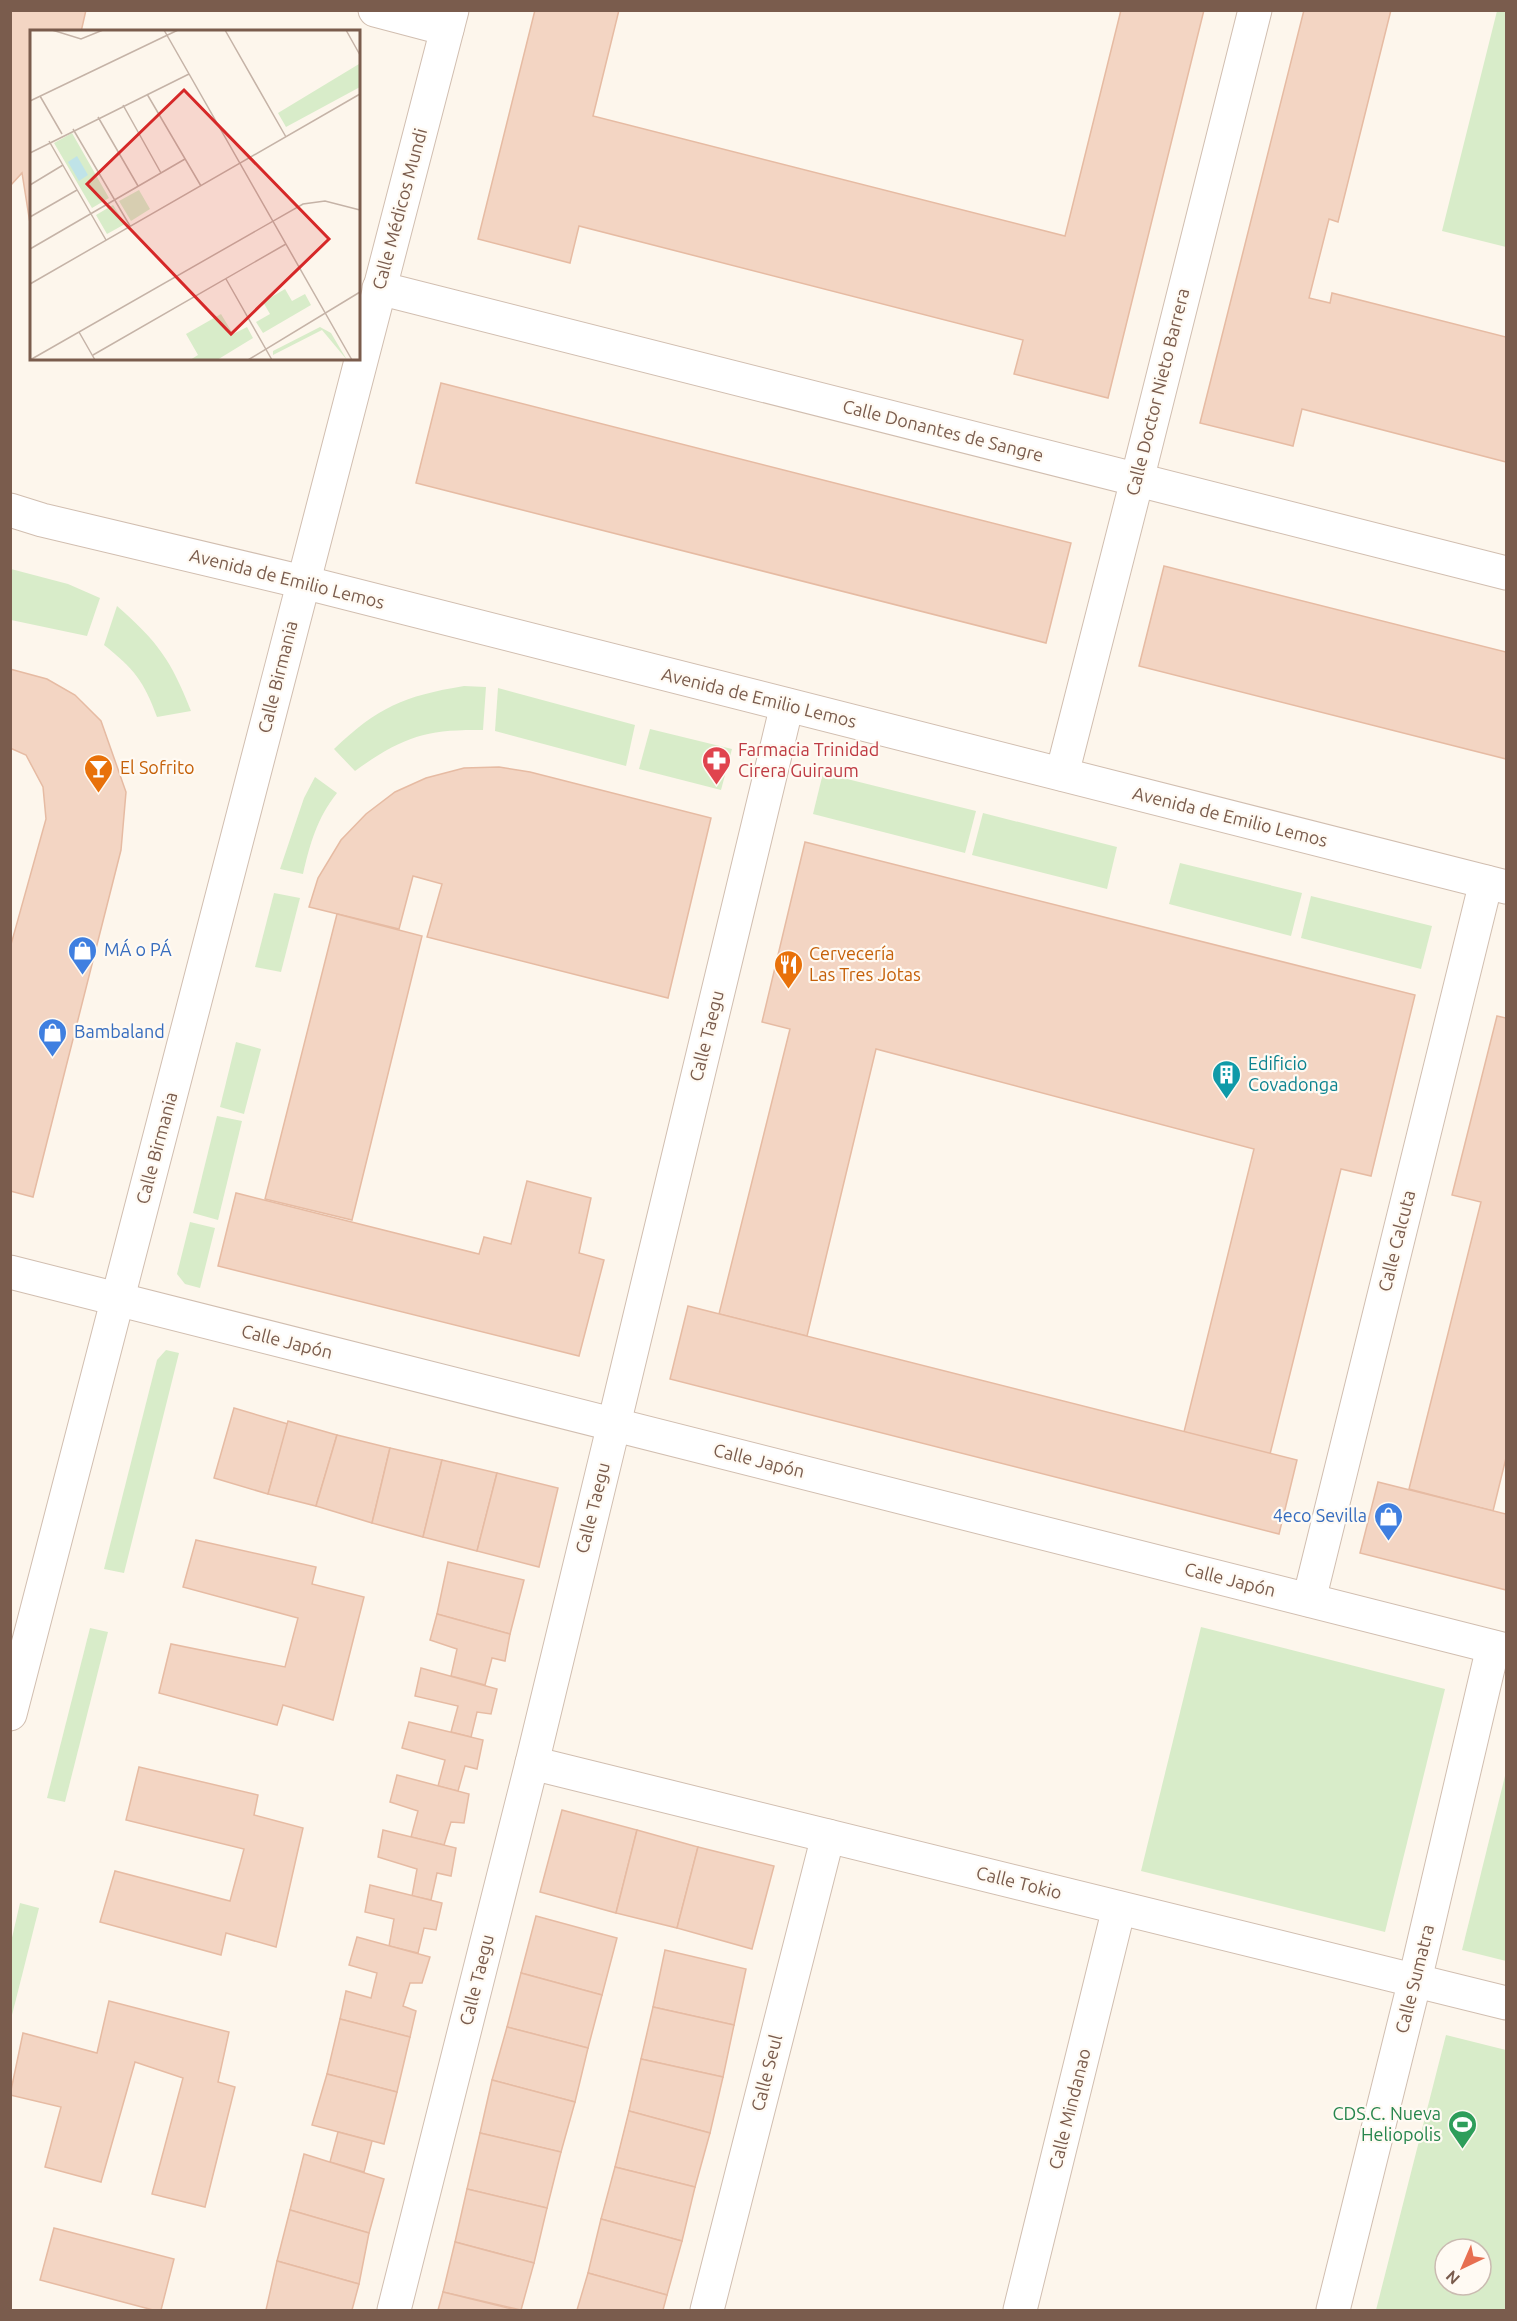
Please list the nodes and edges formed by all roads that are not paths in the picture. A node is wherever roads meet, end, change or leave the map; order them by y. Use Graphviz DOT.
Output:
graph roads {
  1 [pos="375,10"];
  2 [pos="1255,10"];
  3 [pos="449,20"];
  4 [pos="379,288"];
  5 [pos="1137,480"];
  6 [pos="10,510"];
  7 [pos="1506,573"];
  8 [pos="303,582"];
  9 [pos="787,705"];
  10 [pos="1062,774"];
  11 [pos="1496,884"];
  12 [pos="10,1272"];
  13 [pos="117,1299"];
  14 [pos="614,1424"];
  15 [pos="1309,1600"];
  16 [pos="1500,1649"];
  17 [pos="10,1714"];
  18 [pos="532,1762"];
  19 [pos="828,1836"];
  20 [pos="1119,1908"];
  21 [pos="1415,1980"];
  22 [pos="1506,2003"];
  23 [pos="394,2310"];
  24 [pos="707,2310"];
  25 [pos="1020,2310"];
  26 [pos="1333,2310"];
  1 -- 3 [label="street"];
  2 -- 5 [label="street, Calle Doctor Nieto Barrera"];
  3 -- 4 [label="street, Calle Médicos Mundi"];
  4 -- 5 [label="street, Calle Donantes de Sangre"];
  4 -- 8 [label="street, Calle Médicos Mundi"];
  5 -- 7 [label="street, Calle Donantes de Sangre"];
  5 -- 10 [label="street, Calle Doctor Nieto Barrera"];
  6 -- 8 [label="street, Avenida de Emilio Lemos"];
  8 -- 9 [label="street, Avenida de Emilio Lemos"];
  8 -- 13 [label="street, Calle Birmania"];
  9 -- 10 [label="street, Avenida de Emilio Lemos"];
  9 -- 14 [label="street, Calle Taegu"];
  10 -- 11 [label="street, Avenida de Emilio Lemos"];
  11 -- 15 [label="street, Calle Calcuta"];
  12 -- 13 [label="street, Calle Japón"];
  13 -- 14 [label="street, Calle Japón"];
  13 -- 17 [label="street, Calle Birmania"];
  14 -- 15 [label="street, Calle Japón"];
  14 -- 18 [label="street, Calle Taegu"];
  15 -- 16 [label="street, Calle Japón"];
  16 -- 21 [label="street, Calle Sumatra"];
  18 -- 19 [label="street, Calle Tokio"];
  18 -- 23 [label="street, Calle Taegu"];
  19 -- 20 [label="street, Calle Tokio"];
  19 -- 24 [label="street, Calle Seul"];
  20 -- 21 [label="street, Calle Tokio"];
  20 -- 25 [label="street, Calle Mindanao"];
  21 -- 22 [label="street, Calle Tokio"];
  21 -- 26 [label="street, Calle Sumatra"];
}
